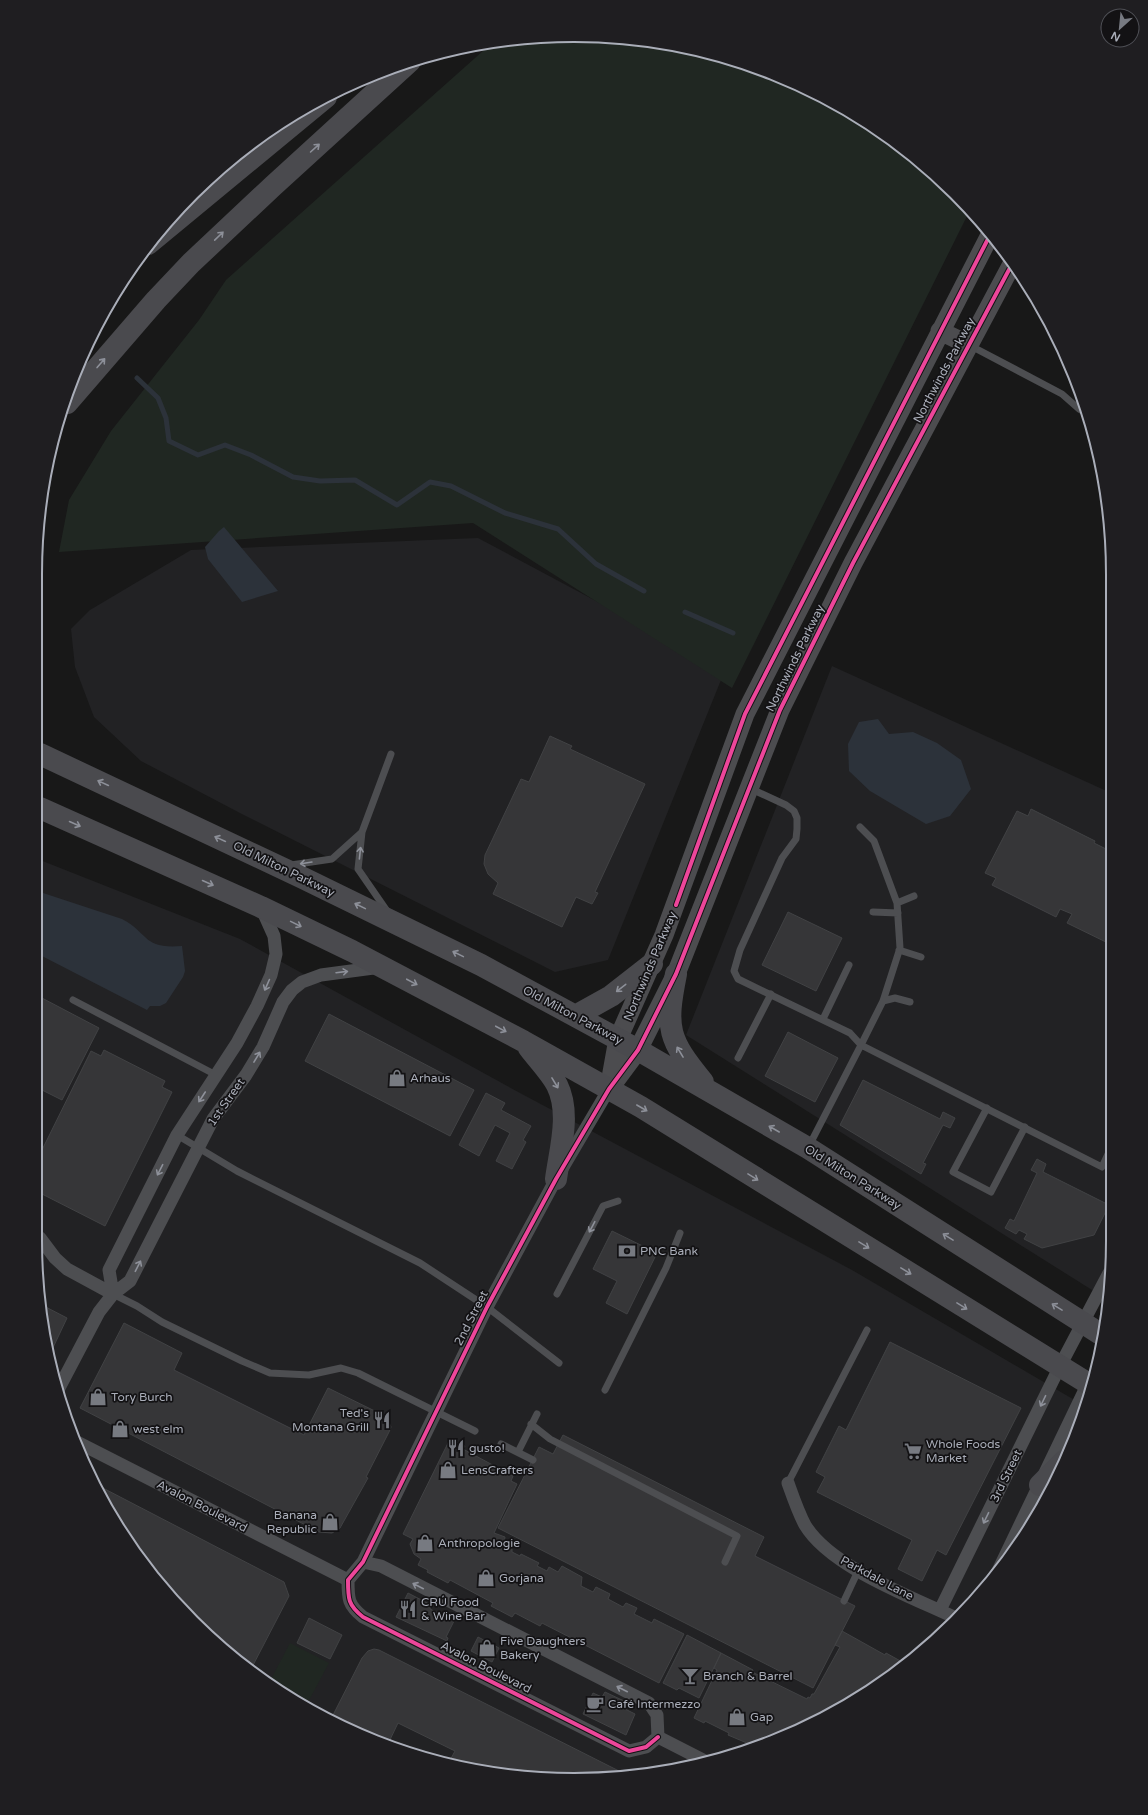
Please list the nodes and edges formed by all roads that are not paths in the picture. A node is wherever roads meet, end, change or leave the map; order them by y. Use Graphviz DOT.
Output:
graph roads {
  1 [pos="398,72"];
  2 [pos="302,117"];
  3 [pos="176,221"];
  4 [pos="988,240"];
  5 [pos="1009,269"];
  6 [pos="940,331"];
  7 [pos="969,345"];
  8 [pos="72,397"];
  9 [pos="1080,409"];
  10 [pos="391,754"];
  11 [pos="42,755"];
  12 [pos="749,788"];
  13 [pos="42,809"];
  14 [pos="860,827"];
  15 [pos="362,832"];
  16 [pos="281,867"];
  17 [pos="914,896"];
  18 [pos="897,904"];
  19 [pos="261,907"];
  20 [pos="873,912"];
  21 [pos="898,914"];
  22 [pos="395,923"];
  23 [pos="899,950"];
  24 [pos="922,957"];
  25 [pos="652,964"];
  26 [pos="849,965"];
  27 [pos="382,967"];
  28 [pos="676,974"];
  29 [pos="771,994"];
  30 [pos="73,1000"];
  31 [pos="883,1001"];
  32 [pos="910,1002"];
  33 [pos="575,1016"];
  34 [pos="823,1019"];
  35 [pos="618,1039"];
  36 [pos="523,1041"];
  37 [pos="861,1046"];
  38 [pos="638,1050"];
  39 [pos="738,1058"];
  40 [pos="216,1075"];
  41 [pos="609,1089"];
  42 [pos="713,1094"];
  43 [pos="987,1108"];
  44 [pos="1025,1127"];
  45 [pos="177,1135"];
  46 [pos="808,1148"];
  47 [pos="198,1149"];
  48 [pos="1106,1158"];
  49 [pos="556,1179"];
  50 [pos="618,1201"];
  51 [pos="680,1233"];
  52 [pos="42,1241"];
  53 [pos="1104,1283"];
  54 [pos="112,1294"];
  55 [pos="557,1294"];
  56 [pos="487,1307"];
  57 [pos="1084,1323"];
  58 [pos="867,1330"];
  59 [pos="1098,1332"];
  60 [pos="559,1363"];
  61 [pos="1060,1366"];
  62 [pos="1087,1381"];
  63 [pos="61,1384"];
  64 [pos="605,1390"];
  65 [pos="1084,1393"];
  66 [pos="437,1411"];
  67 [pos="537,1414"];
  68 [pos="531,1424"];
  69 [pos="475,1431"];
  70 [pos="82,1444"];
  71 [pos="501,1444"];
  72 [pos="518,1452"];
  73 [pos="533,1460"];
  74 [pos="1053,1471"];
  75 [pos="788,1483"];
  76 [pos="1040,1484"];
  77 [pos="1011,1544"];
  78 [pos="363,1562"];
  79 [pos="725,1562"];
  80 [pos="858,1571"];
  81 [pos="348,1580"];
  82 [pos="844,1601"];
  83 [pos="940,1610"];
  84 [pos="951,1616"];
  85 [pos="658,1737"];
  86 [pos="699,1758"];
  8 -- 1 [label="highway, one-way"];
  2 -- 3 [label="highway"];
  4 -- 6 [label="street, Northwinds Parkway"];
  5 -- 7 [label="street, Northwinds Parkway"];
  6 -- 7 [label="street"];
  6 -- 25 [label="street, Northwinds Parkway"];
  7 -- 9 [label="lane"];
  7 -- 12 [label="street, Northwinds Parkway"];
  10 -- 15 [label="lane"];
  16 -- 11 [label="highway, Old Milton Parkway, one-way"];
  12 -- 28 [label="street, Northwinds Parkway"];
  12 -- 29 [label="lane"];
  13 -- 19 [label="highway, one-way"];
  14 -- 18 [label="lane"];
  15 -- 16 [label="lane, one-way"];
  22 -- 15 [label="lane, one-way"];
  22 -- 16 [label="highway, Old Milton Parkway, one-way"];
  17 -- 18 [label="lane"];
  18 -- 21 [label="lane"];
  19 -- 27 [label="highway, one-way"];
  19 -- 40 [label="street, 1st Street, one-way"];
  20 -- 21 [label="lane"];
  21 -- 23 [label="lane"];
  33 -- 22 [label="highway, Old Milton Parkway, one-way"];
  23 -- 24 [label="lane"];
  23 -- 31 [label="lane"];
  25 -- 33 [label="highway, one-way"];
  25 -- 35 [label="street, Northwinds Parkway"];
  26 -- 34 [label="lane"];
  27 -- 36 [label="highway, one-way"];
  47 -- 27 [label="street, 1st Street, one-way"];
  28 -- 38 [label="street, Northwinds Parkway"];
  42 -- 28 [label="highway, one-way"];
  29 -- 34 [label="lane"];
  29 -- 39 [label="lane"];
  30 -- 40 [label="lane"];
  31 -- 32 [label="lane"];
  31 -- 37 [label="lane"];
  33 -- 35 [label="highway, Old Milton Parkway"];
  34 -- 37 [label="lane"];
  35 -- 38 [label="highway, Old Milton Parkway"];
  35 -- 41 [label="street, Northwinds Parkway"];
  36 -- 41 [label="highway"];
  36 -- 49 [label="highway, one-way"];
  37 -- 43 [label="lane"];
  37 -- 46 [label="lane"];
  38 -- 41 [label="street, Northwinds Parkway"];
  38 -- 42 [label="highway, Old Milton Parkway"];
  40 -- 45 [label="street, 1st Street, one-way"];
  41 -- 49 [label="street, 2nd Street"];
  41 -- 61 [label="highway, one-way"];
  46 -- 42 [label="highway, Old Milton Parkway, one-way"];
  43 -- 44 [label="lane"];
  43 -- 44 [label="lane"];
  44 -- 48 [label="lane"];
  45 -- 47 [label="lane"];
  45 -- 54 [label="street, 1st Street, one-way"];
  57 -- 46 [label="highway, Old Milton Parkway, one-way"];
  54 -- 47 [label="street, 1st Street, one-way"];
  47 -- 56 [label="lane"];
  49 -- 56 [label="street, 2nd Street"];
  50 -- 55 [label="lane, one-way"];
  51 -- 64 [label="lane"];
  52 -- 54 [label="street"];
  53 -- 57 [label="street, 3rd Street"];
  54 -- 63 [label="street, 1st Street"];
  54 -- 66 [label="lane"];
  56 -- 60 [label="lane"];
  56 -- 66 [label="street, 2nd Street"];
  57 -- 59 [label="highway, Old Milton Parkway"];
  57 -- 61 [label="street, 3rd Street"];
  58 -- 75 [label="lane"];
  61 -- 62 [label="highway"];
  61 -- 83 [label="street, 3rd Street, one-way"];
  65 -- 76 [label="street"];
  66 -- 69 [label="lane"];
  66 -- 78 [label="street, 2nd Street"];
  67 -- 68 [label="lane"];
  68 -- 72 [label="lane"];
  68 -- 79 [label="lane"];
  70 -- 81 [label="street, Avalon Boulevard"];
  71 -- 72 [label="lane"];
  72 -- 73 [label="lane"];
  74 -- 76 [label="highway"];
  75 -- 80 [label="street, Parkdale Lane"];
  76 -- 77 [label="street"];
  78 -- 81 [label="street"];
  85 -- 78 [label="street, one-way"];
  80 -- 82 [label="lane"];
  80 -- 83 [label="street, Parkdale Lane"];
  81 -- 85 [label="street, Avalon Boulevard"];
  83 -- 84 [label="street, Parkdale Lane"];
  85 -- 86 [label="street"];
}
